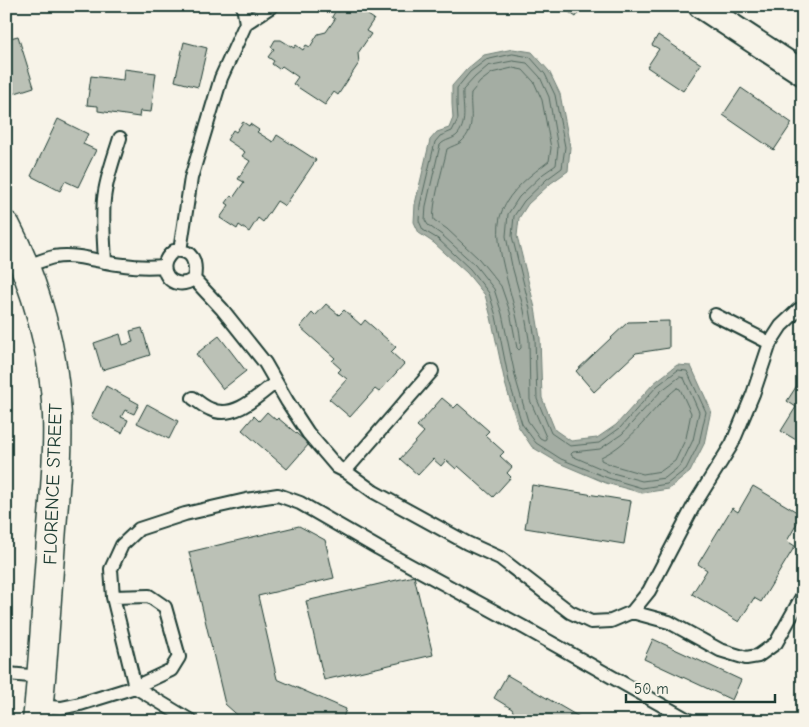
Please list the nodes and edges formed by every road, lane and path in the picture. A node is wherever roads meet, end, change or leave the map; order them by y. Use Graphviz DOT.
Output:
graph roads {
  1 [pos="243,6"];
  2 [pos="272,6"];
  3 [pos="701,6"];
  4 [pos="246,23"];
  5 [pos="803,73"];
  6 [pos="120,138"];
  7 [pos="6,226"];
  8 [pos="180,251"];
  9 [pos="105,262"];
  10 [pos="164,266"];
  11 [pos="24,267"];
  12 [pos="194,278"];
  13 [pos="803,308"];
  14 [pos="715,315"];
  15 [pos="770,343"];
  16 [pos="432,371"];
  17 [pos="276,382"];
  18 [pos="193,398"];
  19 [pos="345,471"];
  20 [pos="803,595"];
  21 [pos="113,597"];
  22 [pos="632,612"];
  23 [pos="8,674"];
  24 [pos="41,677"];
  25 [pos="135,687"];
  26 [pos="38,713"];
  27 [pos="191,721"];
  28 [pos="690,721"];
  1 -- 4 [label="lane"];
  2 -- 4 [label="lane"];
  3 -- 5 [label="street"];
  4 -- 8 [label="lane"];
  6 -- 9 [label="lane"];
  7 -- 11 [label="street, FLORENCE STREET"];
  8 -- 10 [label="lane"];
  8 -- 12 [label="lane"];
  9 -- 10 [label="lane"];
  9 -- 11 [label="lane"];
  10 -- 12 [label="lane"];
  11 -- 24 [label="street, FLORENCE STREET"];
  12 -- 17 [label="lane"];
  13 -- 15 [label="lane"];
  14 -- 15 [label="lane"];
  15 -- 22 [label="lane"];
  16 -- 19 [label="lane"];
  17 -- 18 [label="lane"];
  17 -- 19 [label="lane"];
  19 -- 22 [label="lane"];
  20 -- 22 [label="lane"];
  21 -- 25 [label="lane"];
  21 -- 25 [label="lane"];
  21 -- 28 [label="lane"];
  23 -- 24 [label="lane"];
  24 -- 26 [label="street, FLORENCE STREET"];
  25 -- 26 [label="lane"];
  25 -- 27 [label="lane"];
}
